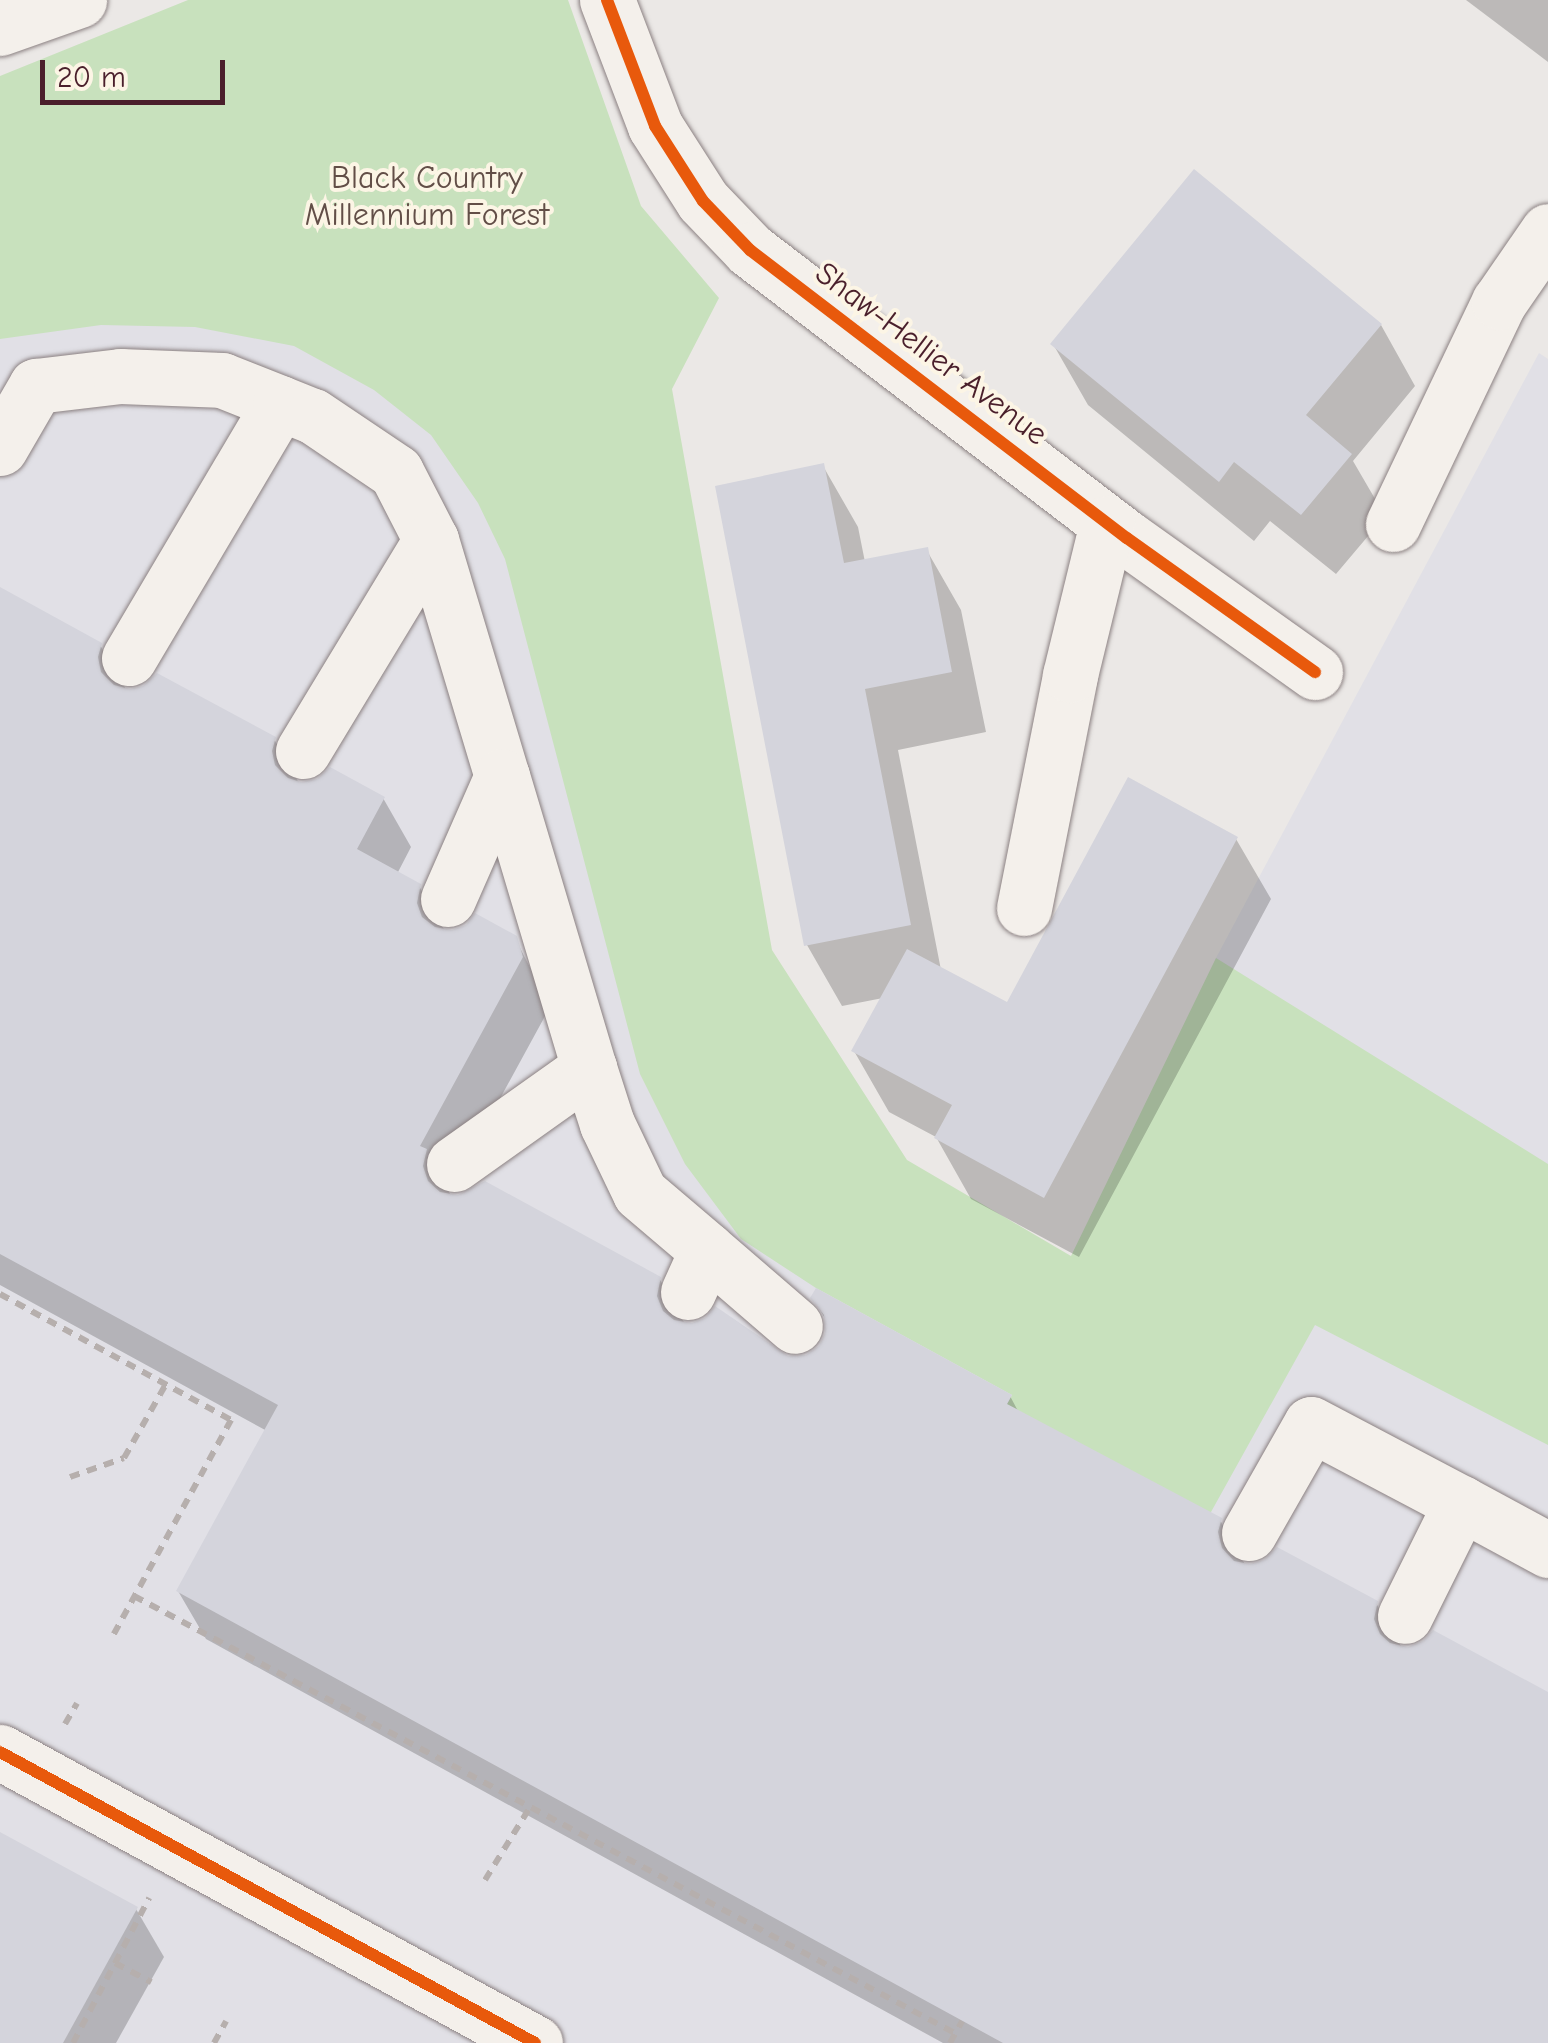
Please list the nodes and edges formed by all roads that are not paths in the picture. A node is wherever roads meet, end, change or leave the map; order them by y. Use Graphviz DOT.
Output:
graph roads {
  1 [pos="79,0"];
  2 [pos="607,0"];
  3 [pos="0,28"];
  4 [pos="1548,231"];
  5 [pos="18,388"];
  6 [pos="280,403"];
  7 [pos="0,448"];
  8 [pos="1107,523"];
  9 [pos="1393,524"];
  10 [pos="431,540"];
  11 [pos="129,658"];
  12 [pos="1315,672"];
  13 [pos="302,752"];
  14 [pos="502,776"];
  15 [pos="448,898"];
  16 [pos="1024,908"];
  17 [pos="589,1068"];
  18 [pos="454,1164"];
  19 [pos="796,1326"];
  20 [pos="1461,1504"];
  21 [pos="1250,1533"];
  22 [pos="1548,1550"];
  23 [pos="1405,1616"];
  24 [pos="0,1752"];
  25 [pos="535,2043"];
  1 -- 3 [label="street"];
  2 -- 8 [label="street, Shaw-Hellier Avenue"];
  4 -- 9 [label="street"];
  5 -- 6 [label="street"];
  5 -- 7 [label="street"];
  6 -- 10 [label="street"];
  6 -- 11 [label="street"];
  8 -- 12 [label="street, Shaw-Hellier Avenue"];
  8 -- 16 [label="street"];
  10 -- 13 [label="street"];
  10 -- 14 [label="street"];
  14 -- 15 [label="street"];
  14 -- 17 [label="street"];
  17 -- 18 [label="street"];
  17 -- 19 [label="street"];
  20 -- 21 [label="street"];
  20 -- 22 [label="street"];
  20 -- 23 [label="street"];
  24 -- 25 [label="street"];
}
